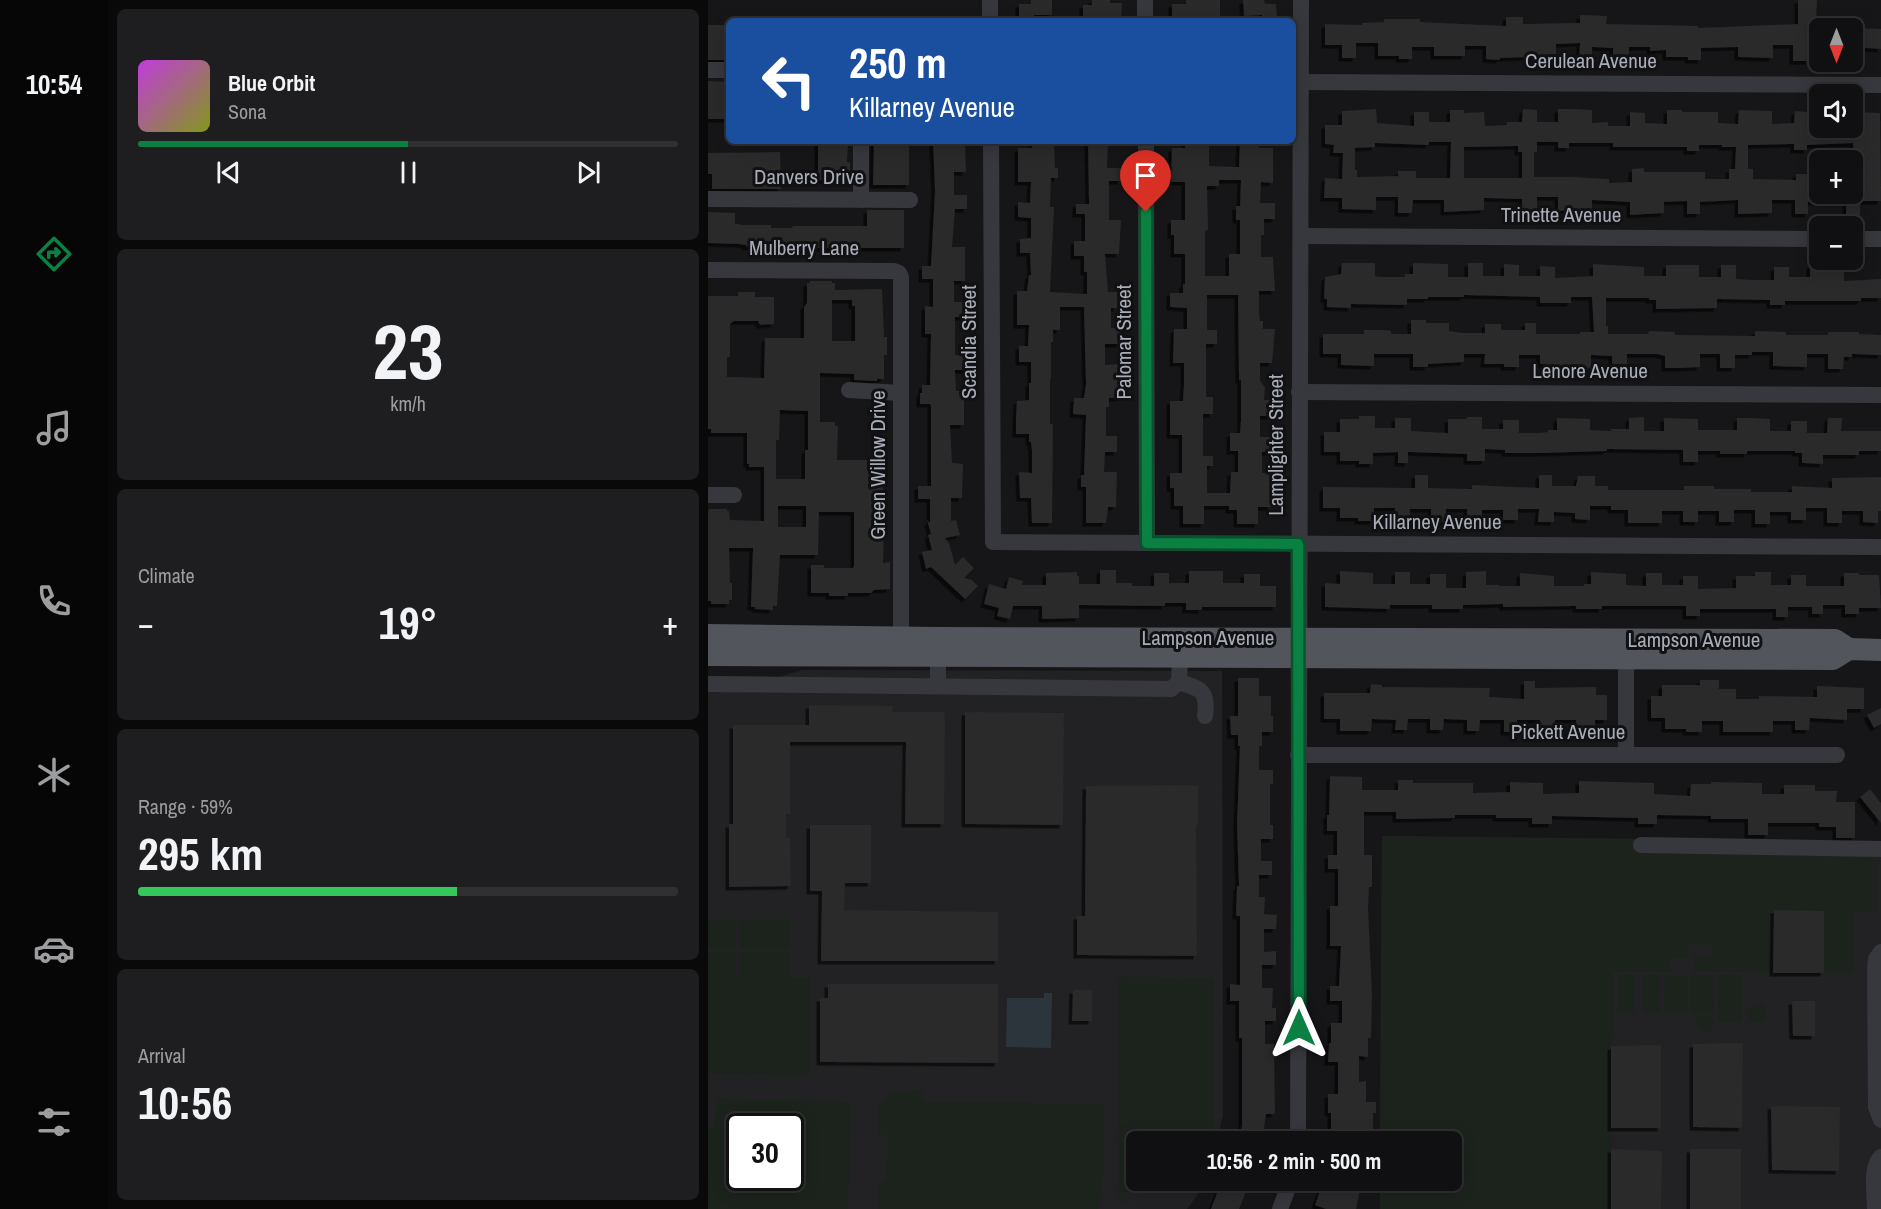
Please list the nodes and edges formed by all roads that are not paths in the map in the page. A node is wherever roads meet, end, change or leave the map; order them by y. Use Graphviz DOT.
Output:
graph roads {
  1 [pos="990,0"];
  2 [pos="1145,0"];
  3 [pos="1301,0"];
  4 [pos="990,18"];
  5 [pos="1145,18"];
  6 [pos="708,70"];
  7 [pos="726,70"];
  8 [pos="1302,82"];
  9 [pos="1881,85"];
  10 [pos="861,144"];
  11 [pos="991,144"];
  12 [pos="1146,144"];
  13 [pos="708,200"];
  14 [pos="861,200"];
  15 [pos="910,200"];
  16 [pos="1302,236"];
  17 [pos="1809,239"];
  18 [pos="1863,239"];
  19 [pos="1881,239"];
  20 [pos="708,270"];
  21 [pos="899,273"];
  22 [pos="849,390"];
  23 [pos="1299,392"];
  24 [pos="901,393"];
  25 [pos="1881,395"];
  26 [pos="708,495"];
  27 [pos="734,495"];
  28 [pos="993,542"];
  29 [pos="1147,543"];
  30 [pos="1298,544"];
  31 [pos="1881,547"];
  32 [pos="708,635"];
  33 [pos="901,647"];
  34 [pos="938,647"];
  35 [pos="1299,648"];
  36 [pos="1626,649"];
  37 [pos="1881,650"];
  38 [pos="708,655"];
  39 [pos="1180,657"];
  40 [pos="1179,682"];
  41 [pos="708,684"];
  42 [pos="938,686"];
  43 [pos="1205,716"];
  44 [pos="1626,754"];
  45 [pos="1299,755"];
  46 [pos="1837,755"];
  47 [pos="1641,845"];
  48 [pos="1881,849"];
  49 [pos="1881,952"];
  50 [pos="1881,1120"];
  51 [pos="1299,1131"];
  52 [pos="1881,1156"];
  53 [pos="1286,1191"];
  54 [pos="1280,1209"];
  55 [pos="1875,1209"];
  1 -- 4 [label="street"];
  2 -- 5 [label="street"];
  3 -- 8 [label="street, Lamplighter Street"];
  6 -- 7 [label="street"];
  8 -- 9 [label="street, Cerulean Avenue"];
  8 -- 16 [label="street, Lamplighter Street"];
  10 -- 14 [label="street"];
  11 -- 28 [label="street, Scandia Street"];
  12 -- 29 [label="street, Palomar Street"];
  13 -- 14 [label="street, Danvers Drive"];
  14 -- 15 [label="street, Danvers Drive"];
  16 -- 17 [label="street, Trinette Avenue"];
  16 -- 23 [label="street, Lamplighter Street"];
  18 -- 19 [label="street"];
  20 -- 21 [label="street, Mulberry Lane"];
  21 -- 24 [label="street, Green Willow Drive"];
  22 -- 24 [label="street"];
  23 -- 25 [label="street, Lenore Avenue"];
  23 -- 30 [label="street, Lamplighter Street"];
  24 -- 33 [label="street, Green Willow Drive"];
  26 -- 27 [label="street"];
  28 -- 29 [label="street, Killarney Avenue"];
  29 -- 30 [label="street, Killarney Avenue"];
  30 -- 31 [label="street, Killarney Avenue"];
  30 -- 35 [label="street, Lamplighter Street"];
  32 -- 33 [label="main road, Lampson Avenue"];
  33 -- 34 [label="main road, Lampson Avenue"];
  33 -- 38 [label="main road, Lampson Avenue"];
  34 -- 35 [label="main road, Lampson Avenue"];
  34 -- 39 [label="main road, Lampson Avenue"];
  34 -- 42 [label="street"];
  35 -- 36 [label="main road, Lampson Avenue"];
  35 -- 39 [label="main road, Lampson Avenue"];
  35 -- 45 [label="street, Lamplighter Street"];
  36 -- 37 [label="main road, Lampson Avenue"];
  36 -- 44 [label="street"];
  39 -- 40 [label="street"];
  40 -- 42 [label="street"];
  40 -- 43 [label="street"];
  41 -- 42 [label="street"];
  44 -- 45 [label="street, Pickett Avenue"];
  44 -- 46 [label="street, Pickett Avenue"];
  45 -- 51 [label="street, Lamplighter Street"];
  47 -- 48 [label="street"];
  49 -- 50 [label="street"];
  52 -- 55 [label="street"];
  53 -- 54 [label="street"];
}
